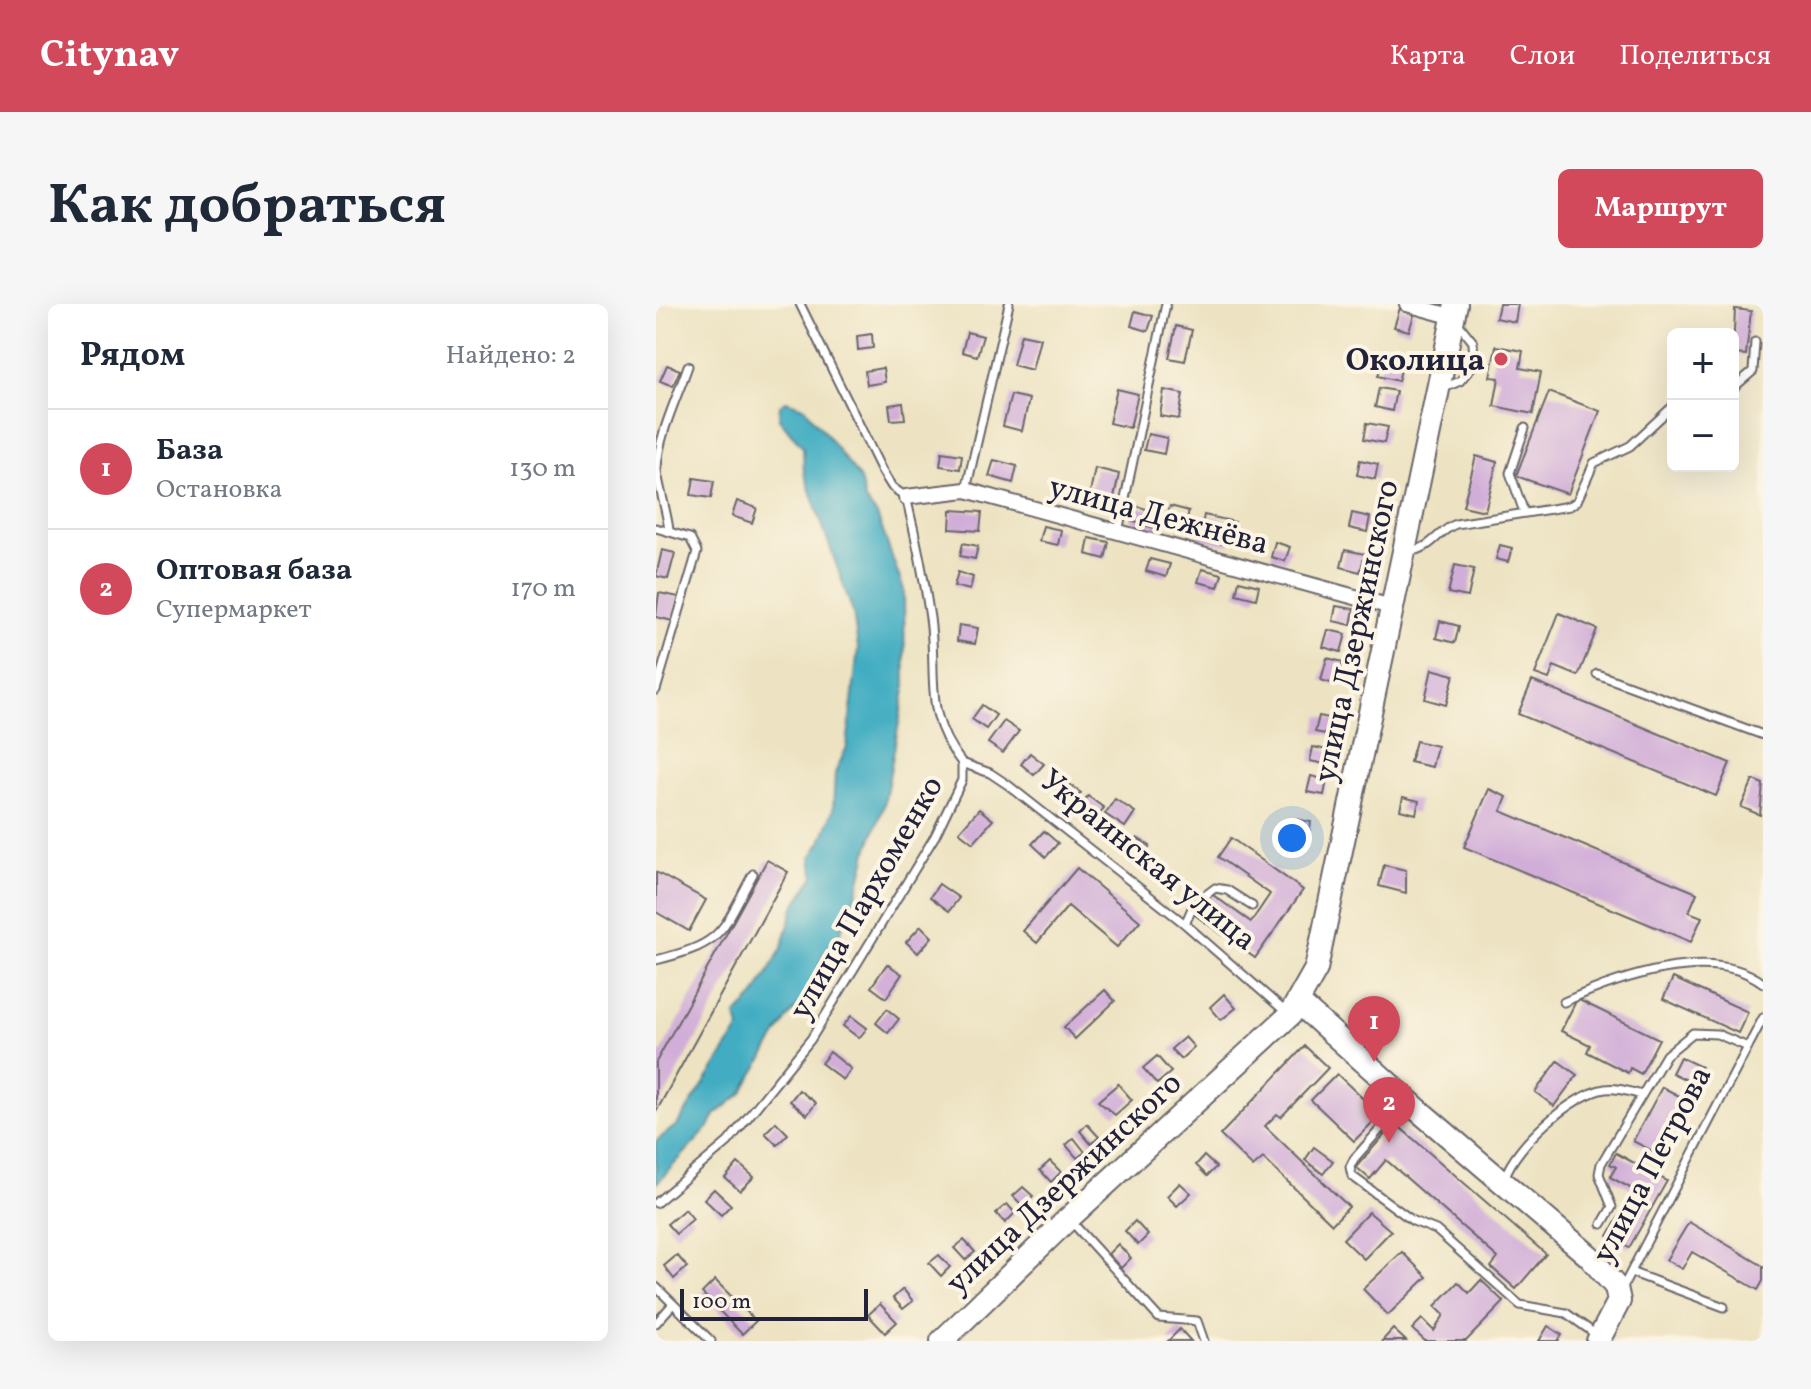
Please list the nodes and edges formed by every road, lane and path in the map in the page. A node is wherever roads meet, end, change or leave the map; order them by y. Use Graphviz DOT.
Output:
graph roads {
  1 [pos="800,304"];
  2 [pos="1009,304"];
  3 [pos="1166,304"];
  4 [pos="1407,304"];
  5 [pos="1455,310"];
  6 [pos="1755,342"];
  7 [pos="688,366"];
  8 [pos="1739,383"];
  9 [pos="1667,412"];
  10 [pos="1525,428"];
  11 [pos="966,490"];
  12 [pos="906,497"];
  13 [pos="1524,512"];
  14 [pos="656,528"];
  15 [pos="669,531"];
  16 [pos="1118,532"];
  17 [pos="1406,551"];
  18 [pos="1395,608"];
  19 [pos="1597,674"];
  20 [pos="656,690"];
  21 [pos="1763,735"];
  22 [pos="962,763"];
  23 [pos="753,874"];
  24 [pos="1252,906"];
  25 [pos="1185,924"];
  26 [pos="656,960"];
  27 [pos="1763,983"];
  28 [pos="1564,1002"];
  29 [pos="1294,1009"];
  30 [pos="1763,1018"];
  31 [pos="1748,1047"];
  32 [pos="1401,1095"];
  33 [pos="1642,1095"];
  34 [pos="1503,1183"];
  35 [pos="656,1203"];
  36 [pos="1068,1219"];
  37 [pos="1602,1224"];
  38 [pos="1633,1273"];
  39 [pos="656,1287"];
  40 [pos="1619,1293"];
  41 [pos="673,1304"];
  42 [pos="1724,1307"];
  43 [pos="656,1323"];
  44 [pos="1599,1339"];
  45 [pos="711,1341"];
  46 [pos="942,1341"];
  47 [pos="1204,1341"];
  1 -- 12 [label="lane"];
  2 -- 11 [label="lane"];
  3 -- 16 [label="lane"];
  4 -- 5 [label="street"];
  5 -- 17 [label="main road, улица Дзержинского"];
  6 -- 8 [label="lane"];
  7 -- 15 [label="lane"];
  9 -- 13 [label="lane"];
  10 -- 13 [label="lane"];
  11 -- 12 [label="street, улица Дежнёва"];
  11 -- 16 [label="street, улица Дежнёва"];
  12 -- 22 [label="lane, улица Пархоменко"];
  13 -- 17 [label="lane"];
  14 -- 15 [label="lane"];
  15 -- 20 [label="lane"];
  16 -- 18 [label="street, улица Дежнёва"];
  17 -- 18 [label="main road, улица Дзержинского"];
  18 -- 29 [label="main road, улица Дзержинского"];
  19 -- 21 [label="lane"];
  22 -- 25 [label="lane, Украинская улица"];
  22 -- 35 [label="lane, улица Пархоменко"];
  23 -- 26 [label="lane"];
  24 -- 25 [label="lane"];
  25 -- 29 [label="lane, Украинская улица"];
  27 -- 28 [label="lane"];
  29 -- 32 [label="main road, Украинская улица"];
  29 -- 36 [label="main road, улица Дзержинского"];
  30 -- 31 [label="lane, улица Петрова"];
  31 -- 33 [label="lane"];
  31 -- 38 [label="lane, улица Петрова"];
  32 -- 34 [label="main road, Украинская улица"];
  32 -- 44 [label="lane"];
  33 -- 34 [label="lane"];
  33 -- 37 [label="lane"];
  34 -- 40 [label="main road, Украинская улица"];
  36 -- 46 [label="main road, улица Дзержинского"];
  36 -- 47 [label="lane"];
  38 -- 40 [label="lane, улица Петрова"];
  38 -- 42 [label="lane"];
  39 -- 41 [label="lane"];
  40 -- 44 [label="main road, улица Петрова"];
  41 -- 43 [label="lane"];
  41 -- 45 [label="lane"];
}
